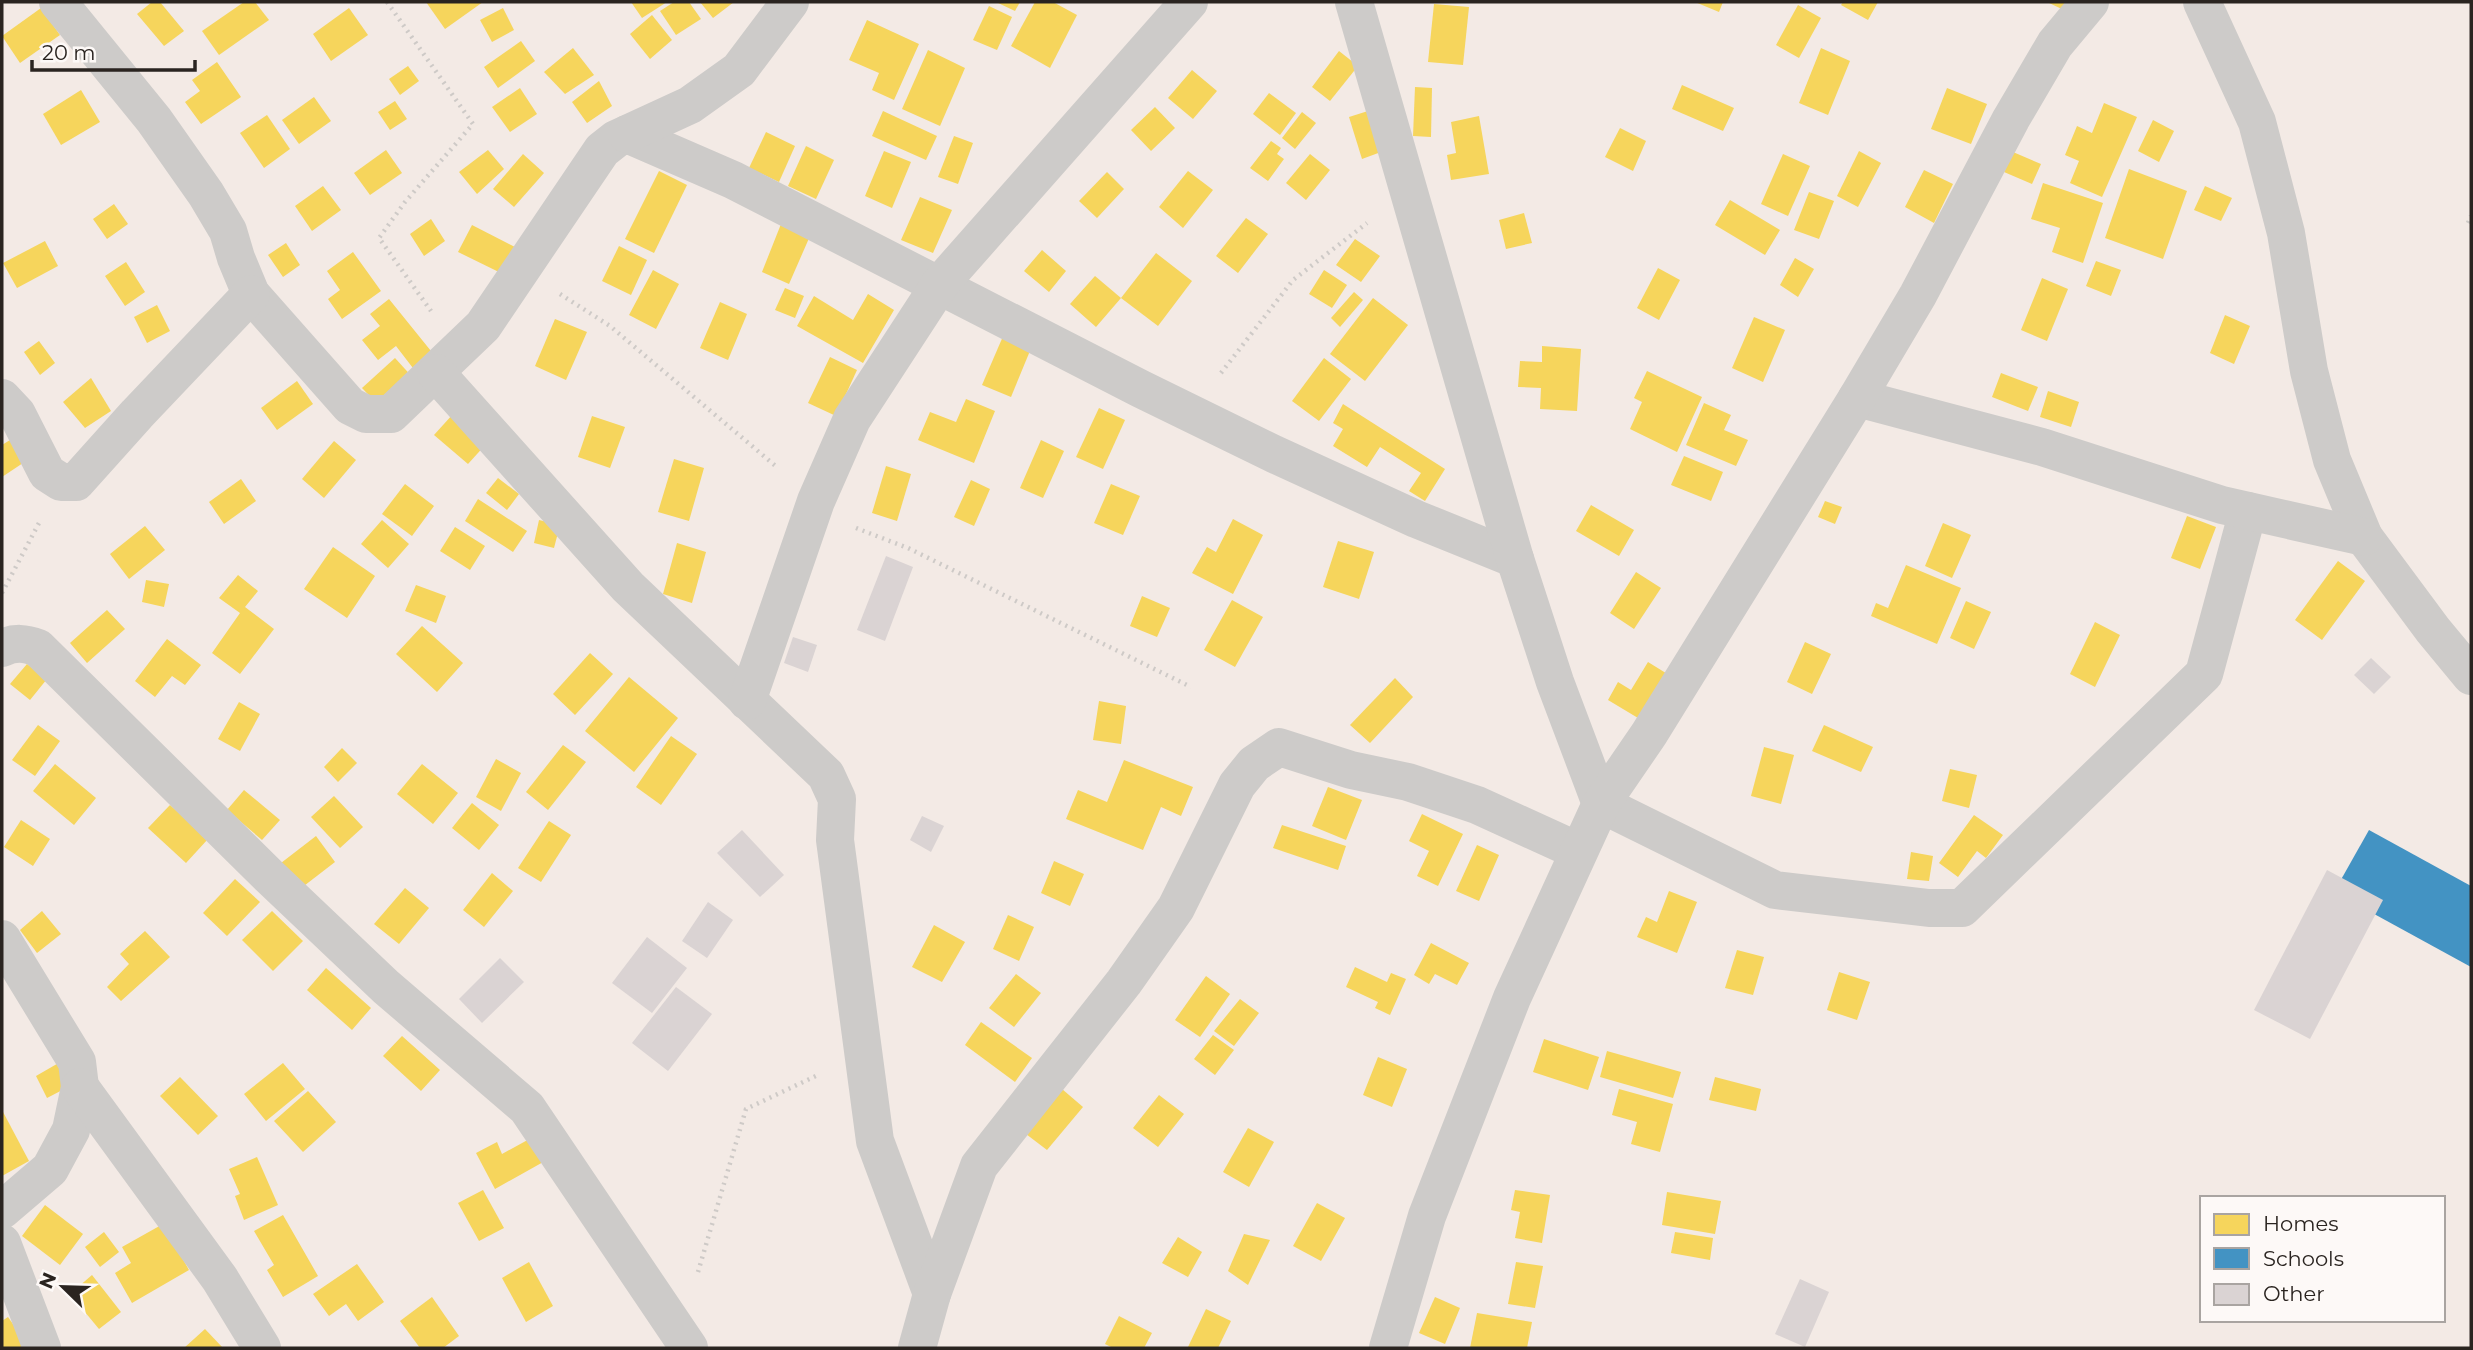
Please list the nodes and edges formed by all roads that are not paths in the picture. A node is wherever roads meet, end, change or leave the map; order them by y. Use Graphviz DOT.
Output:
graph roads {
  1 [pos="58,2"];
  2 [pos="790,2"];
  3 [pos="1189,2"];
  4 [pos="1353,2"];
  5 [pos="2090,2"];
  6 [pos="2202,2"];
  7 [pos="627,134"];
  8 [pos="940,284"];
  9 [pos="251,294"];
  10 [pos="448,361"];
  11 [pos="2,398"];
  12 [pos="1857,398"];
  13 [pos="2248,511"];
  14 [pos="2364,537"];
  15 [pos="1515,559"];
  16 [pos="2,648"];
  17 [pos="2471,676"];
  18 [pos="747,701"];
  19 [pos="1601,804"];
  20 [pos="1578,851"];
  21 [pos="2,939"];
  22 [pos="80,1087"];
  23 [pos="2,1210"];
  24 [pos="2,1248"];
  25 [pos="932,1294"];
  26 [pos="684,1341"];
  27 [pos="42,1348"];
  28 [pos="261,1348"];
  29 [pos="917,1348"];
  30 [pos="1388,1348"];
  1 -- 9 [label="street"];
  2 -- 7 [label="street"];
  3 -- 8 [label="street"];
  4 -- 15 [label="street"];
  5 -- 12 [label="street"];
  6 -- 14 [label="street"];
  7 -- 8 [label="street"];
  7 -- 10 [label="street"];
  8 -- 15 [label="street"];
  8 -- 18 [label="street"];
  9 -- 10 [label="street"];
  9 -- 11 [label="street"];
  10 -- 18 [label="street"];
  12 -- 13 [label="street"];
  12 -- 19 [label="street"];
  13 -- 14 [label="street"];
  13 -- 19 [label="street"];
  14 -- 17 [label="street"];
  15 -- 19 [label="street"];
  16 -- 26 [label="street"];
  18 -- 25 [label="street"];
  19 -- 20 [label="street"];
  20 -- 25 [label="street"];
  20 -- 30 [label="street"];
  21 -- 22 [label="street"];
  22 -- 23 [label="street"];
  22 -- 28 [label="street"];
  24 -- 27 [label="street"];
  25 -- 29 [label="street"];
}
